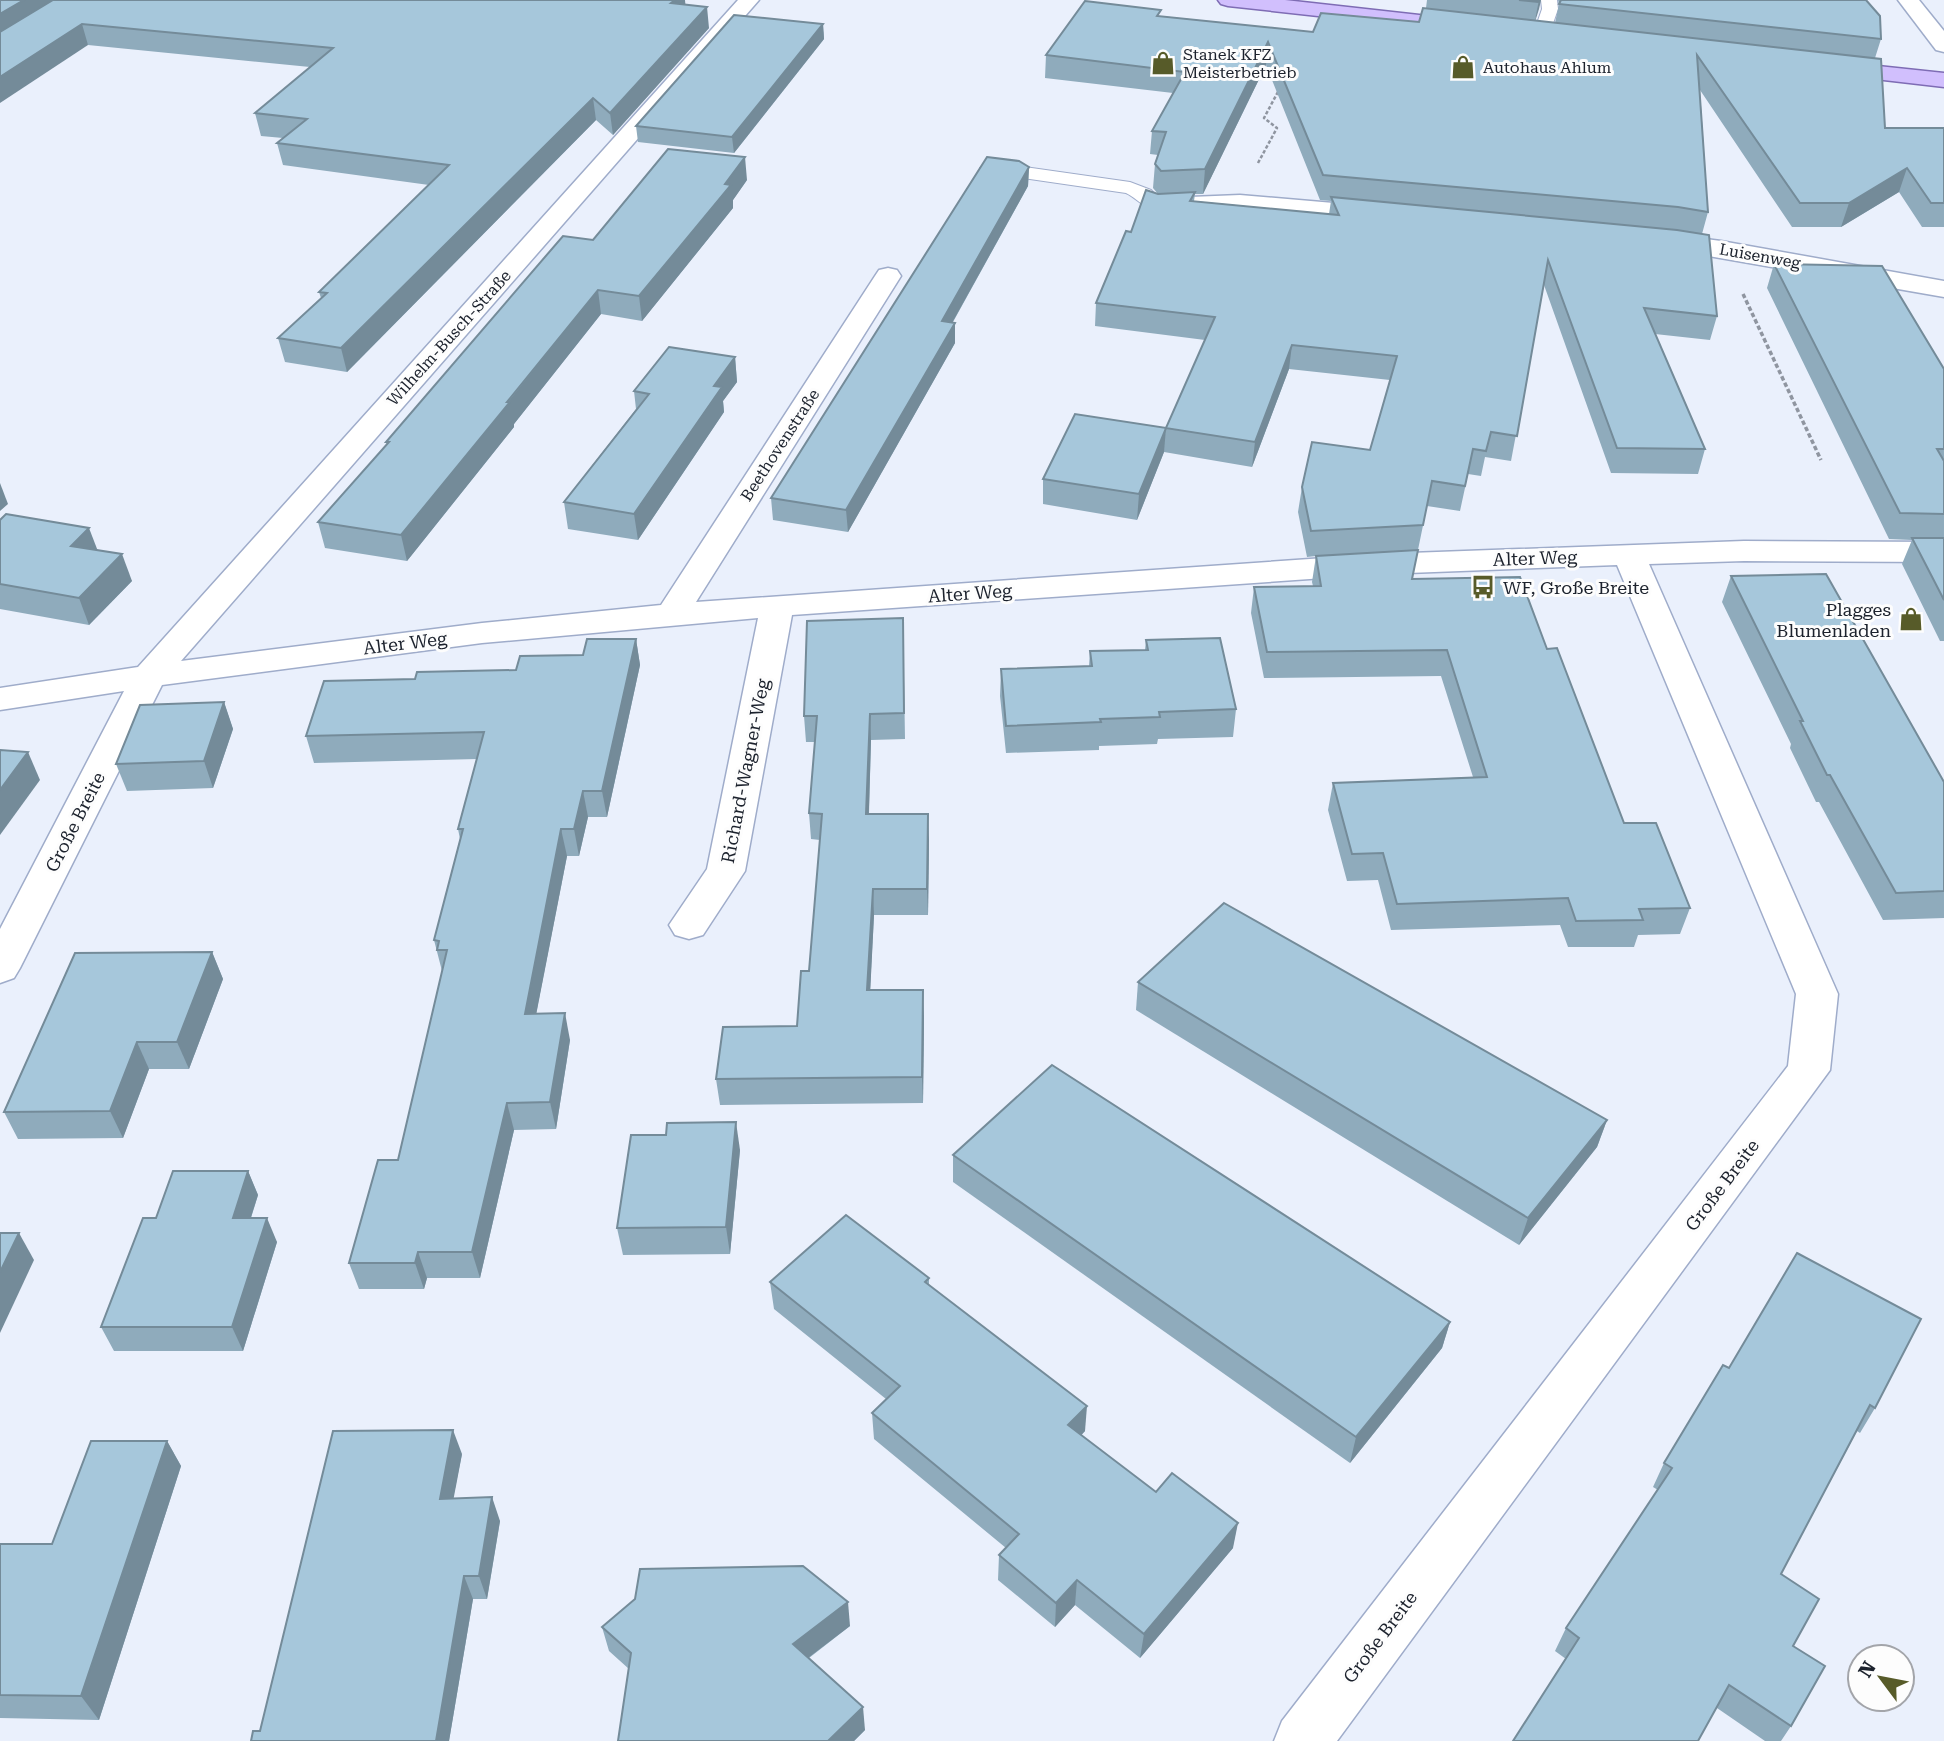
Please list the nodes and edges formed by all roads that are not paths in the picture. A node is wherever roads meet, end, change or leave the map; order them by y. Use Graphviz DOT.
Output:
graph roads {
  1 [pos="749,0"];
  2 [pos="1228,0"];
  3 [pos="1549,0"];
  4 [pos="1908,0"];
  5 [pos="1495,30"];
  6 [pos="1518,32"];
  7 [pos="1541,35"];
  8 [pos="1569,38"];
  9 [pos="1944,45"];
  10 [pos="1810,65"];
  11 [pos="1944,80"];
  12 [pos="985,167"];
  13 [pos="1156,206"];
  14 [pos="1403,217"];
  15 [pos="1632,238"];
  16 [pos="888,276"];
  17 [pos="1944,289"];
  18 [pos="1944,552"];
  19 [pos="1629,556"];
  20 [pos="777,607"];
  21 [pos="672,614"];
  22 [pos="149,676"];
  23 [pos="0,699"];
  24 [pos="689,925"];
  25 [pos="0,968"];
  26 [pos="1302,1741"];
  1 -- 22 [label="street, Wilhelm-Busch-Straße"];
  2 -- 5 [label="main road"];
  3 -- 7 [label="lane"];
  4 -- 9 [label="street"];
  6 -- 7 [label="main road"];
  7 -- 8 [label="main road"];
  10 -- 11 [label="main road"];
  12 -- 13 [label="lane"];
  13 -- 14 [label="street"];
  15 -- 17 [label="street, Luisenweg"];
  16 -- 21 [label="street, Beethovenstraße"];
  18 -- 19 [label="street, Alter Weg"];
  19 -- 20 [label="street, Alter Weg"];
  19 -- 26 [label="street, Große Breite"];
  20 -- 21 [label="street, Alter Weg"];
  20 -- 24 [label="street, Richard-Wagner-Weg"];
  21 -- 22 [label="street, Alter Weg"];
  22 -- 23 [label="street, Alter Weg"];
  22 -- 25 [label="street, Große Breite"];
}
